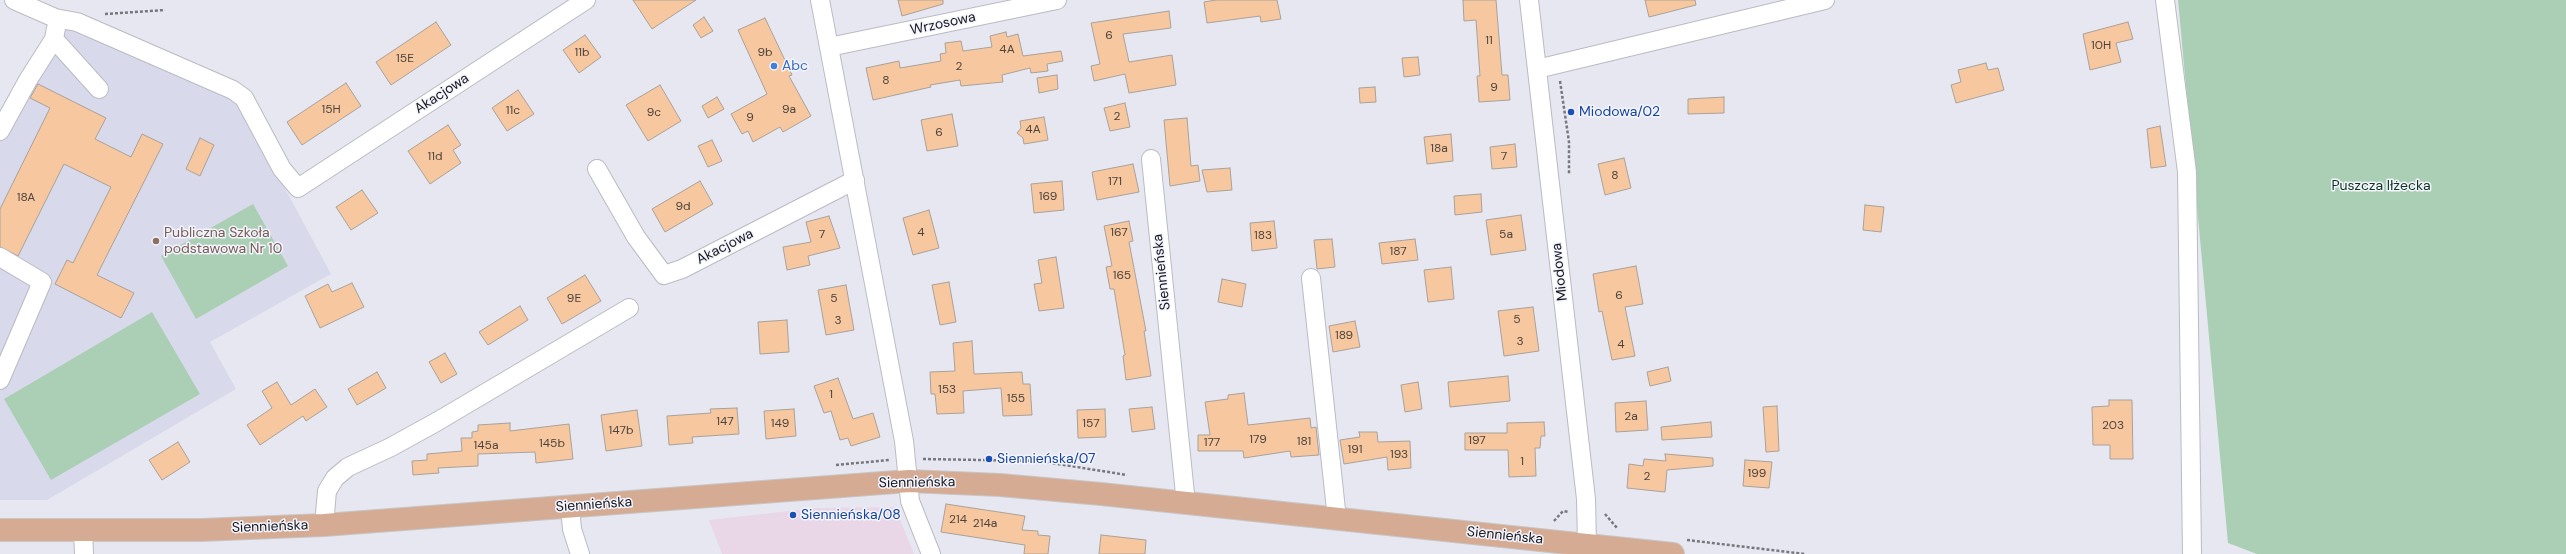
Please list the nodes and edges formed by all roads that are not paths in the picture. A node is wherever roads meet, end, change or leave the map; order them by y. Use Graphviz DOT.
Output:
graph roads {
  1 [pos="14,0"];
  2 [pos="586,0"];
  3 [pos="820,0"];
  4 [pos="1056,0"];
  5 [pos="1529,0"];
  6 [pos="1825,0"];
  7 [pos="2165,0"];
  8 [pos="55,18"];
  9 [pos="54,39"];
  10 [pos="829,47"];
  11 [pos="1537,69"];
  12 [pos="98,89"];
  13 [pos="0,131"];
  14 [pos="1151,159"];
  15 [pos="597,169"];
  16 [pos="855,180"];
  17 [pos="0,257"];
  18 [pos="1312,278"];
  19 [pos="629,308"];
  20 [pos="0,380"];
  21 [pos="910,481"];
  22 [pos="1186,504"];
  23 [pos="570,507"];
  24 [pos="1337,519"];
  25 [pos="324,525"];
  26 [pos="0,530"];
  27 [pos="83,530"];
  28 [pos="1587,544"];
  29 [pos="1677,546"];
  30 [pos="84,554"];
  31 [pos="580,554"];
  32 [pos="931,554"];
  33 [pos="2192,554"];
  1 -- 8 [label="street"];
  2 -- 8 [label="street, Akacjowa"];
  3 -- 10 [label="street"];
  4 -- 10 [label="street, Wrzosowa"];
  5 -- 11 [label="street, Miodowa"];
  6 -- 11 [label="street"];
  7 -- 33 [label="street"];
  8 -- 9 [label="street"];
  9 -- 12 [label="street"];
  9 -- 13 [label="street"];
  10 -- 16 [label="street"];
  11 -- 28 [label="street, Miodowa"];
  14 -- 22 [label="street, Siennieńska"];
  15 -- 16 [label="street, Akacjowa"];
  16 -- 21 [label="street"];
  17 -- 20 [label="street"];
  18 -- 24 [label="street"];
  19 -- 25 [label="street"];
  21 -- 22 [label="main road, Siennieńska"];
  21 -- 23 [label="main road, Siennieńska"];
  21 -- 32 [label="street"];
  22 -- 24 [label="main road, Siennieńska"];
  23 -- 25 [label="main road, Siennieńska"];
  23 -- 31 [label="street"];
  24 -- 28 [label="main road, Siennieńska"];
  25 -- 27 [label="main road, Siennieńska"];
  26 -- 27 [label="main road, Siennieńska"];
  27 -- 30 [label="street"];
  28 -- 29 [label="main road, Siennieńska"];
}
